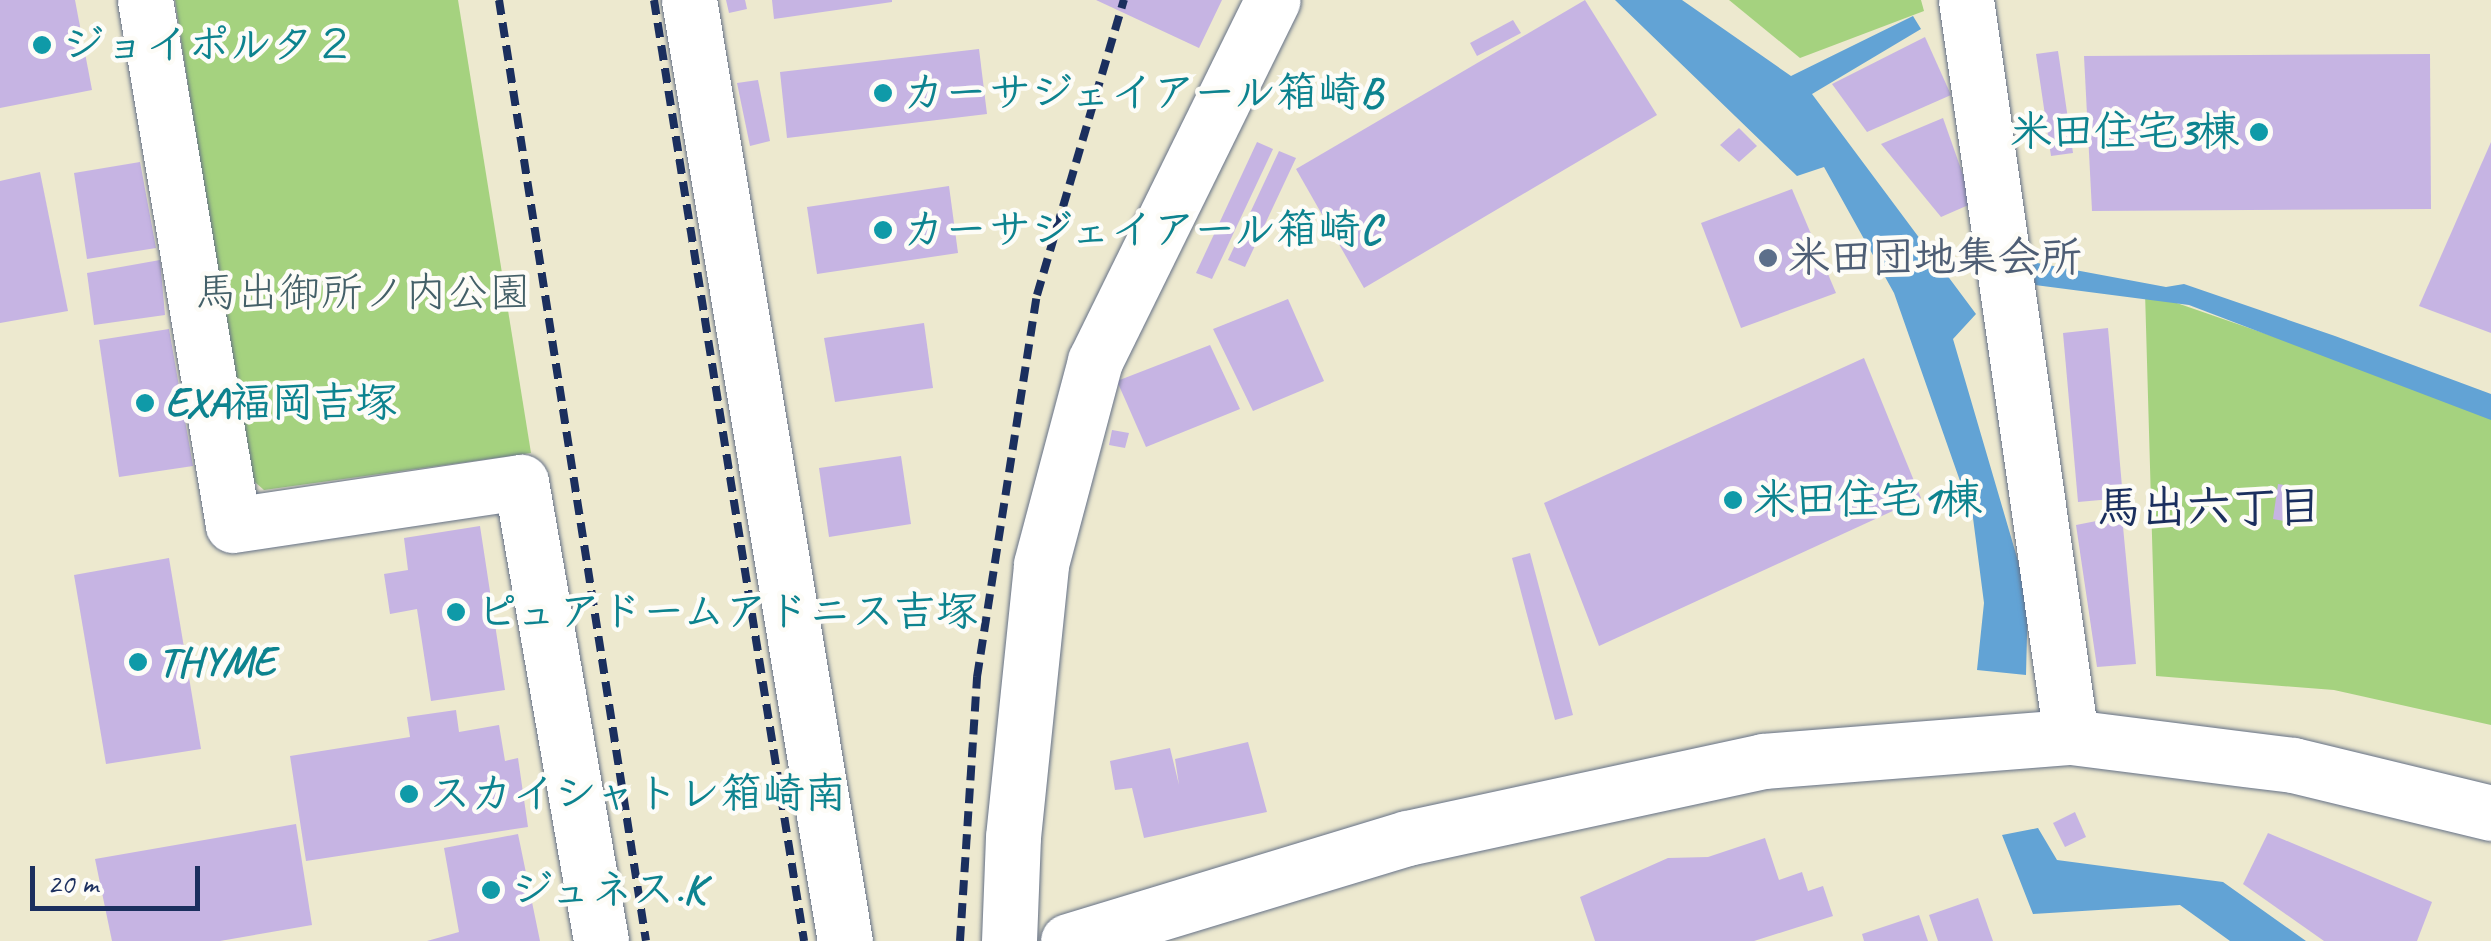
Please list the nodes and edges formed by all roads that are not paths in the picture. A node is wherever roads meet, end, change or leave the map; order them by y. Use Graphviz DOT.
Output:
graph roads {
  1 [pos="145,0"];
  2 [pos="689,0"];
  3 [pos="1273,0"];
  4 [pos="1966,0"];
  5 [pos="2071,737"];
  6 [pos="2491,813"];
  7 [pos="602,941"];
  8 [pos="845,941"];
  9 [pos="1010,941"];
  10 [pos="1068,941"];
  1 -- 7 [label="street"];
  2 -- 8 [label="street"];
  3 -- 9 [label="street"];
  4 -- 5 [label="street"];
  5 -- 6 [label="street"];
  5 -- 10 [label="street"];
}
